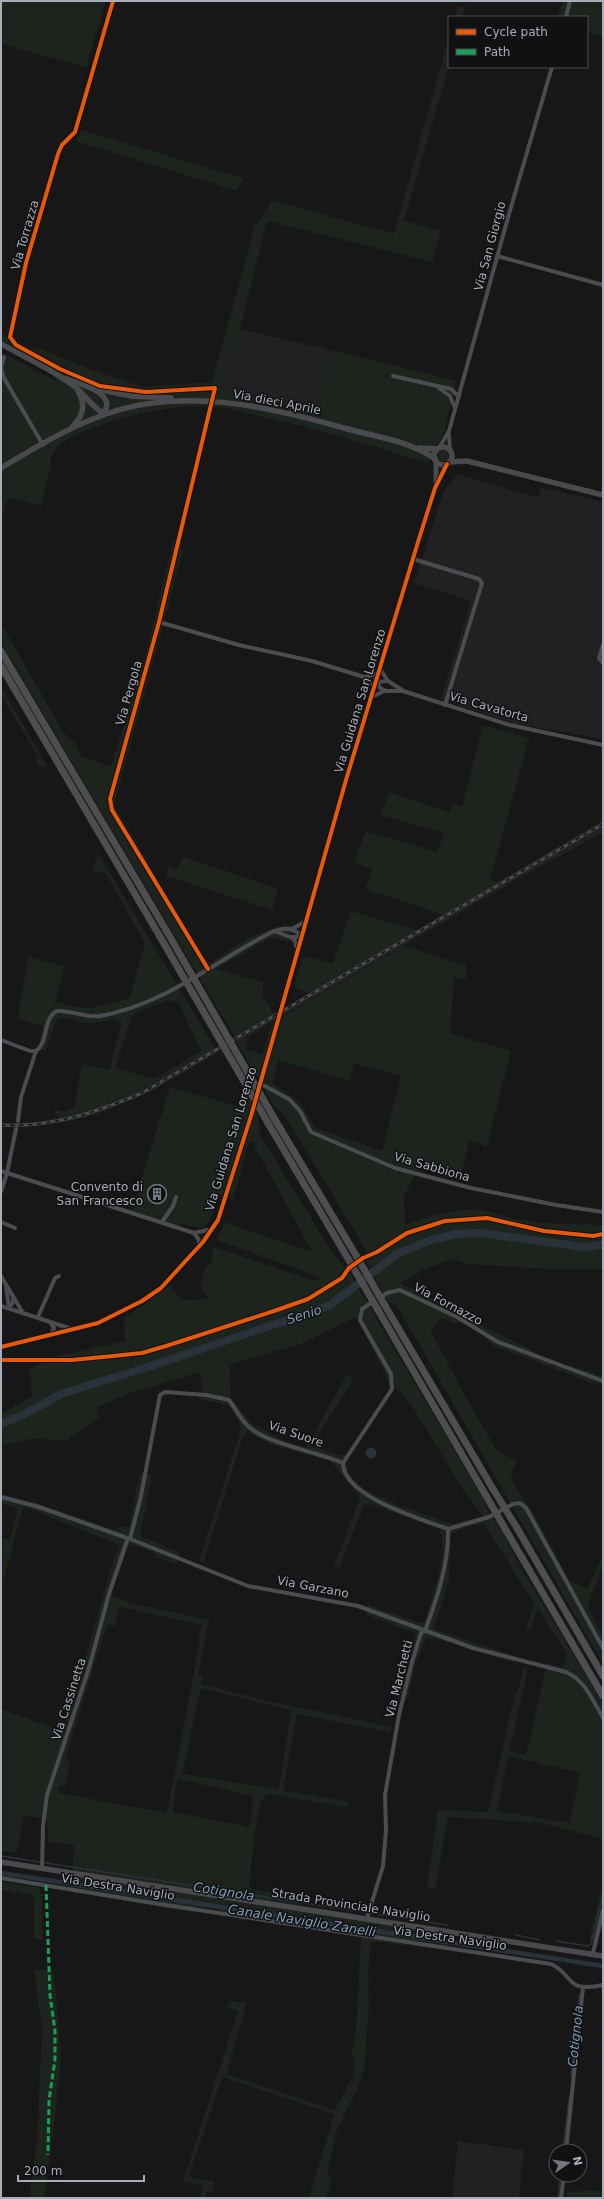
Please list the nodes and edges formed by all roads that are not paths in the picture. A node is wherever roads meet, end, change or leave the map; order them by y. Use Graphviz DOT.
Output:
graph roads {
  1 [pos="113,1"];
  2 [pos="570,1"];
  3 [pos="566,16"];
  4 [pos="552,68"];
  5 [pos="498,256"];
  6 [pos="603,285"];
  7 [pos="1,344"];
  8 [pos="4,357"];
  9 [pos="60,376"];
  10 [pos="393,376"];
  11 [pos="463,384"];
  12 [pos="76,387"];
  13 [pos="439,387"];
  14 [pos="91,388"];
  15 [pos="216,388"];
  16 [pos="451,389"];
  17 [pos="451,397"];
  18 [pos="459,397"];
  19 [pos="189,399"];
  20 [pos="213,401"];
  21 [pos="455,410"];
  22 [pos="104,414"];
  23 [pos="68,431"];
  24 [pos="449,431"];
  25 [pos="43,445"];
  26 [pos="416,448"];
  27 [pos="438,449"];
  28 [pos="451,451"];
  29 [pos="435,460"];
  30 [pos="467,461"];
  31 [pos="448,463"];
  32 [pos="1,468"];
  33 [pos="435,488"];
  34 [pos="603,494"];
  35 [pos="413,559"];
  36 [pos="159,622"];
  37 [pos="603,645"];
  38 [pos="1,651"];
  39 [pos="603,663"];
  40 [pos="1,666"];
  41 [pos="380,671"];
  42 [pos="364,677"];
  43 [pos="388,680"];
  44 [pos="376,685"];
  45 [pos="386,691"];
  46 [pos="403,691"];
  47 [pos="372,697"];
  48 [pos="445,705"];
  49 [pos="603,745"];
  50 [pos="306,920"];
  51 [pos="291,930"];
  52 [pos="273,931"];
  53 [pos="290,937"];
  54 [pos="302,937"];
  55 [pos="298,952"];
  56 [pos="208,968"];
  57 [pos="1,1040"];
  58 [pos="36,1051"];
  59 [pos="259,1083"];
  60 [pos="18,1121"];
  61 [pos="16,1129"];
  62 [pos="1,1171"];
  63 [pos="7,1173"];
  64 [pos="1,1192"];
  65 [pos="176,1197"];
  66 [pos="603,1212"];
  67 [pos="1,1222"];
  68 [pos="162,1222"];
  69 [pos="15,1228"];
  70 [pos="212,1229"];
  71 [pos="194,1233"];
  72 [pos="198,1247"];
  73 [pos="1,1276"];
  74 [pos="59,1276"];
  75 [pos="6,1284"];
  76 [pos="6,1295"];
  77 [pos="12,1295"];
  78 [pos="1,1300"];
  79 [pos="1,1306"];
  80 [pos="9,1308"];
  81 [pos="23,1313"];
  82 [pos="38,1317"];
  83 [pos="45,1320"];
  84 [pos="74,1330"];
  85 [pos="50,1336"];
  86 [pos="1,1347"];
  87 [pos="603,1381"];
  88 [pos="160,1395"];
  89 [pos="343,1463"];
  90 [pos="1,1497"];
  91 [pos="448,1529"];
  92 [pos="129,1539"];
  93 [pos="426,1631"];
  94 [pos="603,1648"];
  95 [pos="603,1676"];
  96 [pos="603,1696"];
  97 [pos="603,1718"];
  98 [pos="1,1862"];
  99 [pos="42,1868"];
  100 [pos="1,1878"];
  101 [pos="603,1910"];
  102 [pos="367,1918"];
  103 [pos="593,1953"];
  104 [pos="603,1956"];
  105 [pos="603,1985"];
  106 [pos="583,1987"];
  107 [pos="567,2143"];
  108 [pos="563,2183"];
  109 [pos="561,2198"];
  1 -- 15 [label="street, Via Torrazza"];
  2 -- 3 [label="street"];
  4 -- 5 [label="street, Via San Giorgio"];
  5 -- 6 [label="street"];
  5 -- 11 [label="street, Via San Giorgio"];
  7 -- 9 [label="main road"];
  8 -- 25 [label="street"];
  9 -- 12 [label="main road"];
  9 -- 14 [label="main road"];
  10 -- 13 [label="street"];
  11 -- 16 [label="street"];
  11 -- 18 [label="street, Via San Giorgio"];
  12 -- 22 [label="main road"];
  12 -- 23 [label="main road"];
  13 -- 16 [label="street"];
  13 -- 17 [label="street"];
  14 -- 19 [label="main road"];
  14 -- 22 [label="main road"];
  15 -- 20 [label="street, Via Pergola"];
  16 -- 18 [label="street"];
  17 -- 18 [label="street"];
  17 -- 21 [label="street"];
  18 -- 21 [label="street, Via San Giorgio"];
  19 -- 20 [label="main road, Via dieci Aprile"];
  19 -- 22 [label="main road, Via dieci Aprile"];
  20 -- 26 [label="main road, Via dieci Aprile"];
  20 -- 36 [label="street, Via Pergola"];
  21 -- 24 [label="street, Via San Giorgio"];
  22 -- 23 [label="main road, Via dieci Aprile"];
  23 -- 25 [label="main road, Via dieci Aprile"];
  24 -- 27 [label="street, Via San Giorgio"];
  24 -- 28 [label="street, Via San Giorgio"];
  25 -- 32 [label="main road, Via dieci Aprile"];
  26 -- 27 [label="main road, Via dieci Aprile"];
  26 -- 29 [label="main road, Via dieci Aprile"];
  27 -- 28 [label="main road"];
  27 -- 29 [label="main road"];
  28 -- 30 [label="main road"];
  28 -- 31 [label="main road"];
  29 -- 31 [label="main road"];
  29 -- 33 [label="street"];
  30 -- 31 [label="main road"];
  30 -- 34 [label="main road"];
  31 -- 33 [label="street"];
  33 -- 35 [label="street, Via Guidana San Lorenzo"];
  35 -- 41 [label="street, Via Guidana San Lorenzo"];
  35 -- 48 [label="street"];
  36 -- 42 [label="street"];
  36 -- 56 [label="street, Via Pergola"];
  37 -- 39 [label="street"];
  38 -- 95 [label="highway, bridge"];
  40 -- 96 [label="highway, bridge"];
  41 -- 42 [label="street"];
  41 -- 43 [label="street"];
  41 -- 44 [label="street, Via Guidana San Lorenzo"];
  42 -- 44 [label="street"];
  43 -- 44 [label="street"];
  43 -- 46 [label="street"];
  44 -- 45 [label="street"];
  44 -- 47 [label="street, Via Guidana San Lorenzo"];
  45 -- 46 [label="street, Via Cavatorta"];
  45 -- 47 [label="street, Via Cavatorta"];
  46 -- 48 [label="street, Via Cavatorta"];
  47 -- 50 [label="street, Via Guidana San Lorenzo"];
  48 -- 49 [label="street, Via Cavatorta"];
  50 -- 51 [label="street"];
  50 -- 54 [label="street, Via Guidana San Lorenzo"];
  51 -- 52 [label="street"];
  51 -- 54 [label="street"];
  52 -- 53 [label="street"];
  52 -- 56 [label="street"];
  53 -- 54 [label="street"];
  53 -- 55 [label="street"];
  54 -- 55 [label="street, Via Guidana San Lorenzo"];
  55 -- 59 [label="street, Via Guidana San Lorenzo"];
  56 -- 58 [label="street"];
  57 -- 58 [label="street"];
  58 -- 60 [label="street"];
  59 -- 66 [label="street, Via Sabbiona"];
  59 -- 70 [label="street, Via Guidana San Lorenzo"];
  61 -- 63 [label="street"];
  62 -- 63 [label="street"];
  63 -- 64 [label="street"];
  63 -- 68 [label="street"];
  65 -- 68 [label="street"];
  67 -- 69 [label="street"];
  68 -- 71 [label="street"];
  70 -- 71 [label="street"];
  70 -- 72 [label="street, Via Guidana San Lorenzo"];
  71 -- 72 [label="street"];
  72 -- 84 [label="street, Via Guidana San Lorenzo"];
  73 -- 75 [label="street"];
  74 -- 82 [label="street"];
  75 -- 76 [label="street"];
  75 -- 77 [label="street"];
  76 -- 78 [label="street"];
  76 -- 80 [label="street"];
  77 -- 80 [label="street"];
  77 -- 81 [label="street"];
  79 -- 80 [label="street"];
  80 -- 81 [label="street"];
  81 -- 82 [label="street"];
  82 -- 83 [label="street"];
  83 -- 84 [label="street"];
  83 -- 85 [label="street"];
  84 -- 85 [label="street, Via Guidana San Lorenzo"];
  85 -- 86 [label="street, Via Guidana San Lorenzo"];
  87 -- 89 [label="street, Via Fornazzo"];
  88 -- 89 [label="street, Via Suore"];
  88 -- 92 [label="street, Via Cassinetta"];
  89 -- 91 [label="street"];
  90 -- 92 [label="street, Via Garzano"];
  91 -- 93 [label="street, Via Marchetti"];
  91 -- 94 [label="street"];
  92 -- 93 [label="street, Via Garzano"];
  92 -- 99 [label="street, Via Cassinetta"];
  93 -- 97 [label="street, Via Garzano"];
  93 -- 102 [label="street, Via Marchetti"];
  98 -- 99 [label="main road, Strada Provinciale Naviglio"];
  99 -- 102 [label="main road, Strada Provinciale Naviglio"];
  100 -- 106 [label="street, Via Destra Naviglio"];
  101 -- 103 [label="street"];
  102 -- 103 [label="main road, Strada Provinciale Naviglio"];
  103 -- 104 [label="main road, Strada Provinciale Naviglio"];
  105 -- 106 [label="street"];
  106 -- 107 [label="street"];
  108 -- 109 [label="street"];
}
